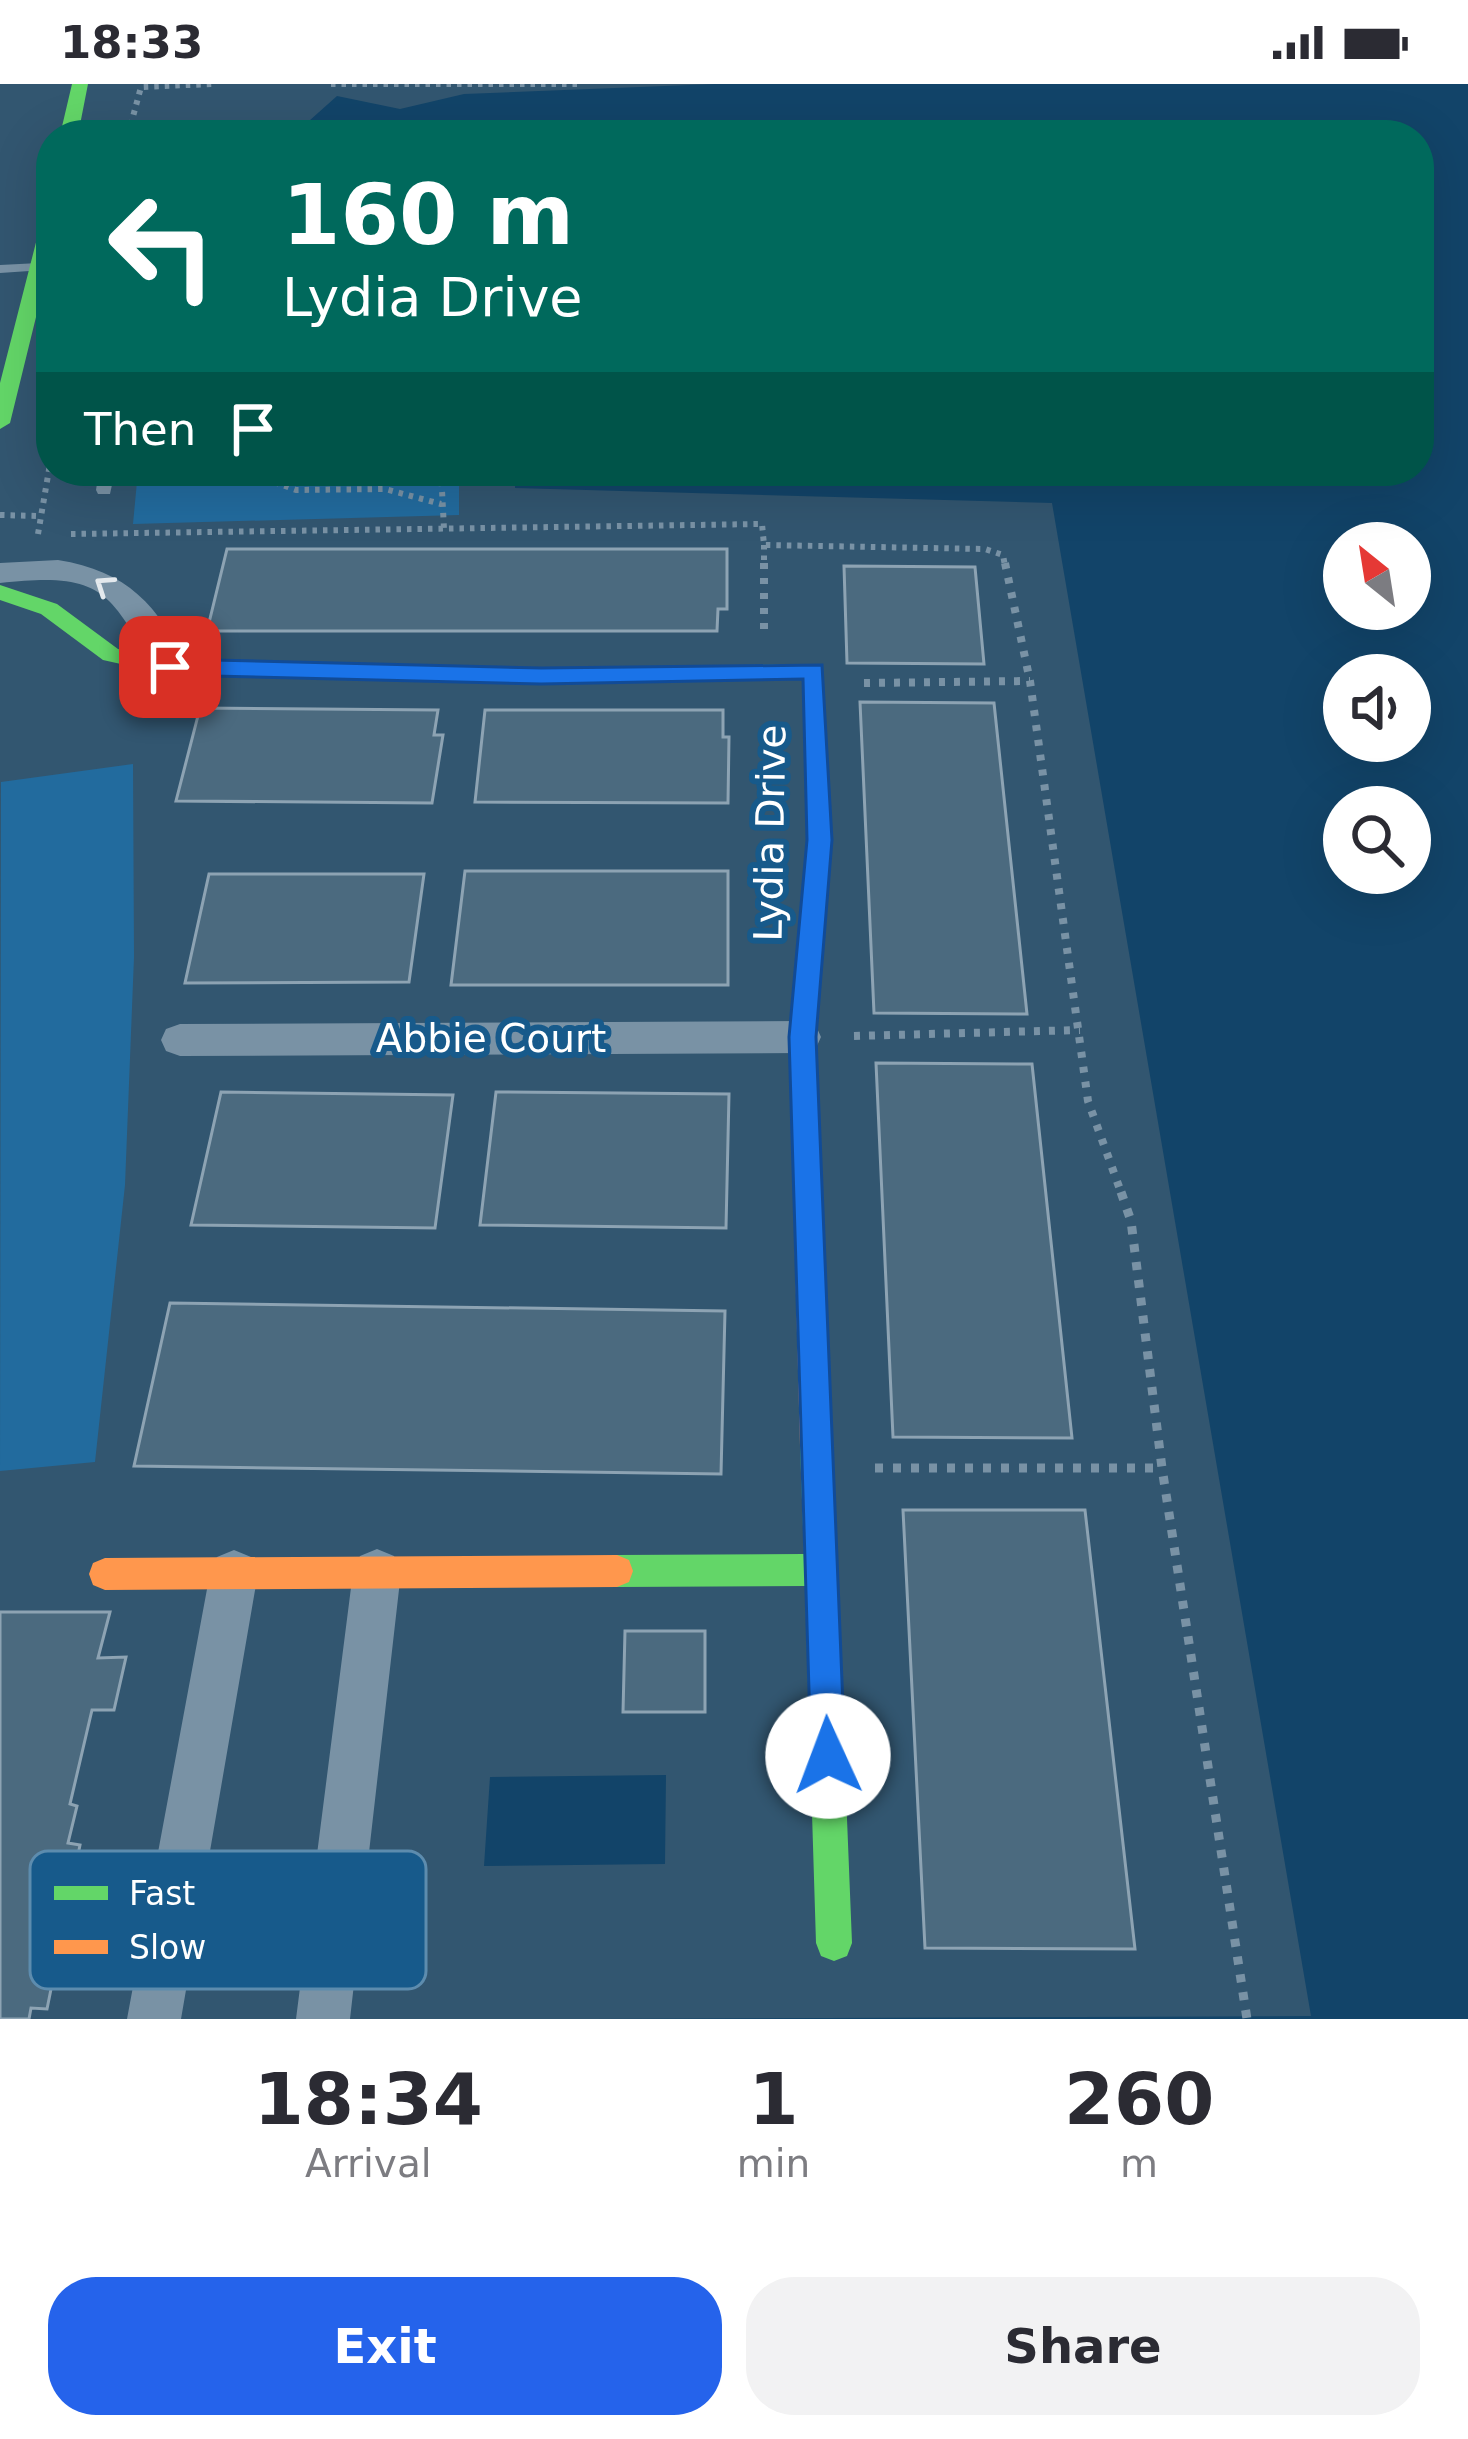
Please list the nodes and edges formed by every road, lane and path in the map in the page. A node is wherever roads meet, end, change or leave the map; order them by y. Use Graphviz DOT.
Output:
graph roads {
  1 [pos="80,84"];
  2 [pos="200,84"];
  3 [pos="212,84"];
  4 [pos="331,84"];
  5 [pos="581,84"];
  6 [pos="72,120"];
  7 [pos="132,120"];
  8 [pos="36,265"];
  9 [pos="0,269"];
  10 [pos="36,281"];
  11 [pos="12,333"];
  12 [pos="0,422"];
  13 [pos="285,486"];
  14 [pos="441,486"];
  15 [pos="442,504"];
  16 [pos="0,514"];
  17 [pos="38,516"];
  18 [pos="444,529"];
  19 [pos="764,545"];
  20 [pos="0,573"];
  21 [pos="0,592"];
  22 [pos="170,667"];
  23 [pos="764,671"];
  24 [pos="1030,681"];
  25 [pos="814,684"];
  26 [pos="1080,1030"];
  27 [pos="802,1037"];
  28 [pos="180,1040"];
  29 [pos="818,1468"];
  30 [pos="1162,1468"];
  31 [pos="822,1570"];
  32 [pos="377,1572"];
  33 [pos="234,1573"];
  34 [pos="105,1574"];
  35 [pos="184,1851"];
  36 [pos="343,1851"];
  37 [pos="834,1943"];
  38 [pos="1241,1977"];
  39 [pos="159,1989"];
  40 [pos="327,1989"];
  41 [pos="154,2019"];
  42 [pos="323,2019"];
  43 [pos="1247,2019"];
  1 -- 6 [label="street"];
  2 -- 3 [label="path"];
  2 -- 7 [label="path"];
  4 -- 5 [label="path"];
  8 -- 9 [label="lane"];
  10 -- 11 [label="street"];
  11 -- 12 [label="street"];
  13 -- 15 [label="path"];
  14 -- 15 [label="path"];
  15 -- 18 [label="path"];
  16 -- 17 [label="path"];
  19 -- 23 [label="path"];
  22 -- 20 [label="street, one-way"];
  21 -- 22 [label="street, Lydia Drive"];
  22 -- 23 [label="street, Lydia Drive"];
  23 -- 25 [label="street, Lydia Drive"];
  24 -- 25 [label="path"];
  25 -- 27 [label="street, Lydia Drive"];
  26 -- 27 [label="path"];
  27 -- 28 [label="street, Abbie Court"];
  27 -- 29 [label="street, Lydia Drive"];
  29 -- 30 [label="path"];
  29 -- 31 [label="street, Lydia Drive"];
  31 -- 32 [label="street"];
  31 -- 37 [label="street, Lydia Drive"];
  32 -- 33 [label="street"];
  32 -- 36 [label="street"];
  33 -- 34 [label="street"];
  33 -- 35 [label="street"];
  38 -- 43 [label="path"];
  39 -- 41 [label="street"];
  40 -- 42 [label="street"];
}
